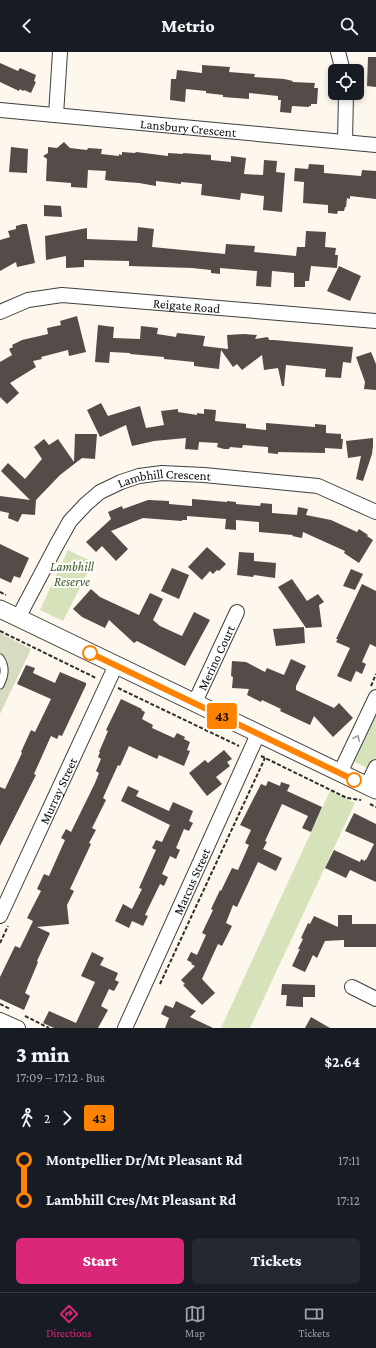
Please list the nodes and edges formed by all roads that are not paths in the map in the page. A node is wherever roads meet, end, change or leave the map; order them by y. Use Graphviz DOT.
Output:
graph roads {
  1 [pos="60,52"];
  2 [pos="338,52"];
  3 [pos="341,64"];
  4 [pos="346,100"];
  5 [pos="0,110"];
  6 [pos="56,115"];
  7 [pos="345,142"];
  8 [pos="376,145"];
  9 [pos="0,312"];
  10 [pos="376,321"];
  11 [pos="376,512"];
  12 [pos="0,609"];
  13 [pos="238,612"];
  14 [pos="18,618"];
  15 [pos="0,658"];
  16 [pos="116,665"];
  17 [pos="0,685"];
  18 [pos="376,697"];
  19 [pos="194,702"];
  20 [pos="258,734"];
  21 [pos="376,767"];
  22 [pos="340,773"];
  23 [pos="371,788"];
  24 [pos="0,916"];
  25 [pos="352,987"];
  26 [pos="376,999"];
  27 [pos="0,1020"];
  28 [pos="18,1028"];
  29 [pos="125,1028"];
  1 -- 6 [label="street"];
  2 -- 3 [label="street"];
  4 -- 7 [label="street"];
  5 -- 6 [label="street, Lansbury Crescent"];
  6 -- 7 [label="street, Lansbury Crescent"];
  7 -- 8 [label="street, Lansbury Crescent"];
  9 -- 10 [label="street, Reigate Road"];
  11 -- 14 [label="street, Lambhill Crescent"];
  12 -- 14 [label="street"];
  13 -- 19 [label="street, Merino Court"];
  14 -- 16 [label="street"];
  15 -- 17 [label="lane"];
  16 -- 19 [label="street"];
  16 -- 24 [label="street, Murray Street"];
  22 -- 18 [label="street, one-way"];
  19 -- 20 [label="street"];
  20 -- 22 [label="street"];
  20 -- 29 [label="street, Marcus Street"];
  21 -- 23 [label="street"];
  22 -- 23 [label="street"];
  25 -- 26 [label="street"];
  27 -- 28 [label="street"];
}
